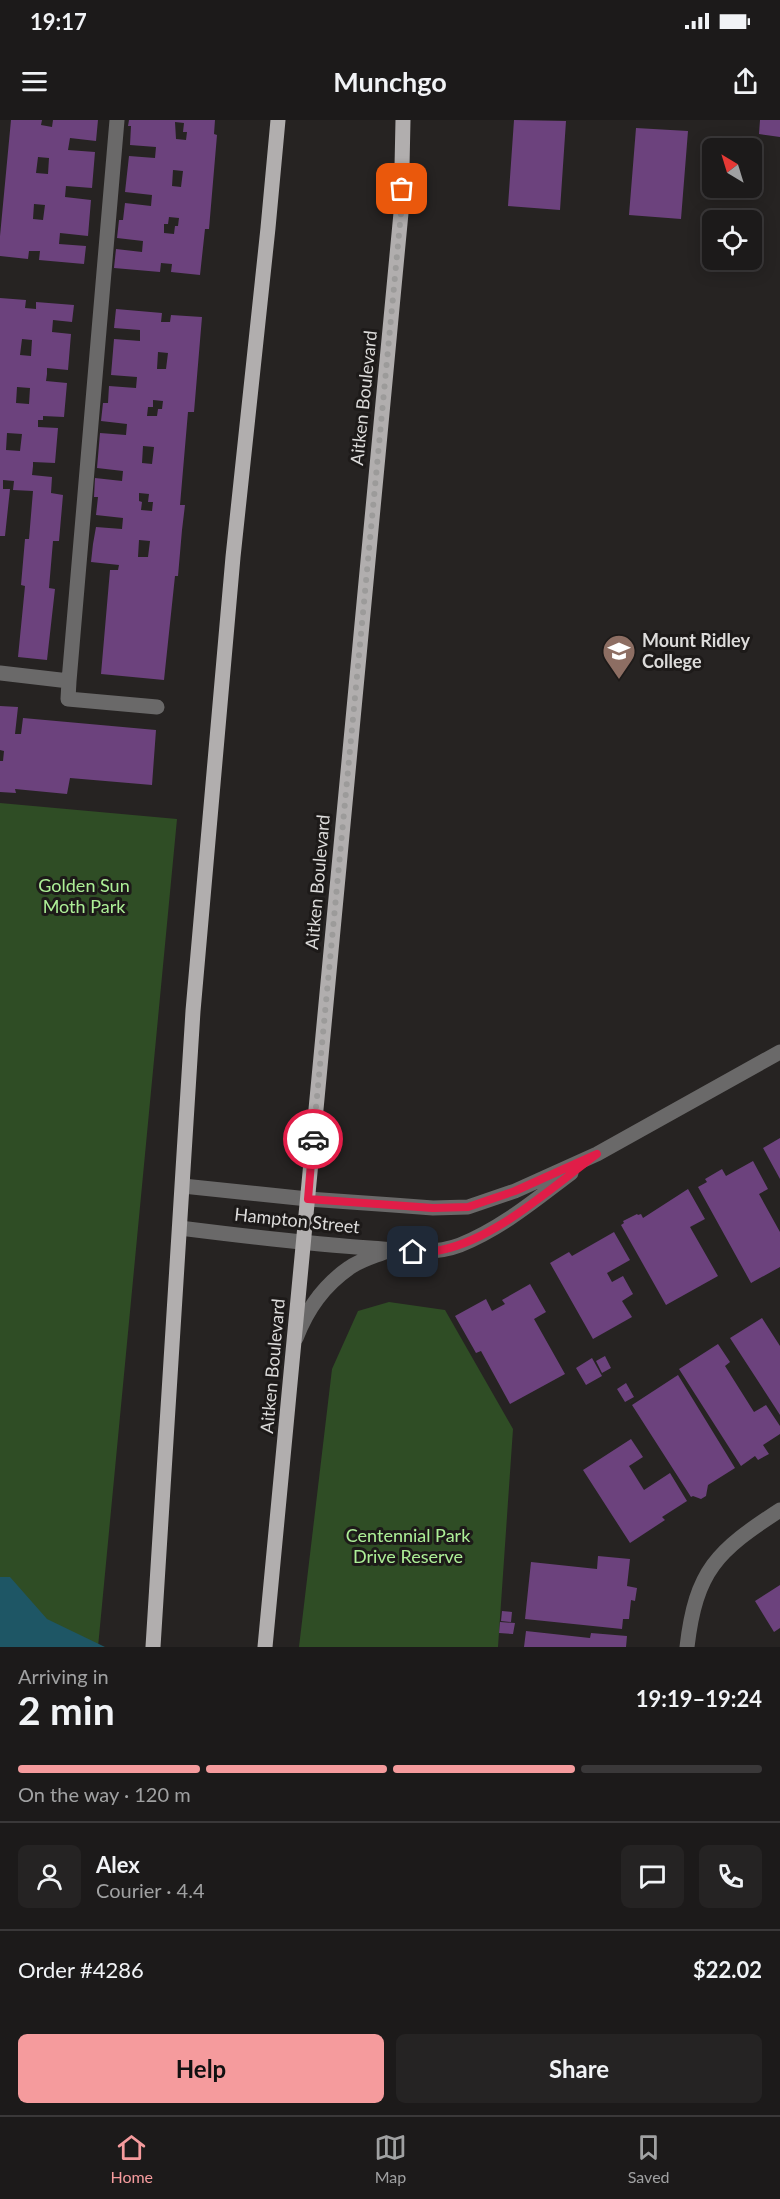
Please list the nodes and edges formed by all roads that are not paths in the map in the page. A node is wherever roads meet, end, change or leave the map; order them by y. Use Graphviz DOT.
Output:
graph roads {
  1 [pos="117,120"];
  2 [pos="278,120"];
  3 [pos="403,120"];
  4 [pos="0,673"];
  5 [pos="69,681"];
  6 [pos="157,707"];
  7 [pos="780,1052"];
  8 [pos="597,1154"];
  9 [pos="183,1186"];
  10 [pos="308,1199"];
  11 [pos="180,1228"];
  12 [pos="304,1243"];
  13 [pos="390,1249"];
  14 [pos="294,1341"];
  15 [pos="780,1510"];
  16 [pos="153,1647"];
  17 [pos="265,1647"];
  18 [pos="687,1647"];
  1 -- 5 [label="street"];
  2 -- 9 [label="main road"];
  3 -- 10 [label="main road, Aitken Boulevard"];
  4 -- 5 [label="street"];
  5 -- 6 [label="street"];
  7 -- 8 [label="street, Hampton Street"];
  8 -- 10 [label="street, Hampton Street"];
  8 -- 13 [label="street, Hampton Street"];
  9 -- 10 [label="street, Hampton Street"];
  9 -- 11 [label="main road"];
  10 -- 12 [label="main road, Aitken Boulevard"];
  11 -- 12 [label="street, Hampton Street"];
  11 -- 16 [label="main road"];
  12 -- 13 [label="street, Hampton Street"];
  12 -- 14 [label="main road, Aitken Boulevard"];
  13 -- 14 [label="street"];
  14 -- 17 [label="main road, Aitken Boulevard"];
  15 -- 18 [label="street"];
}
